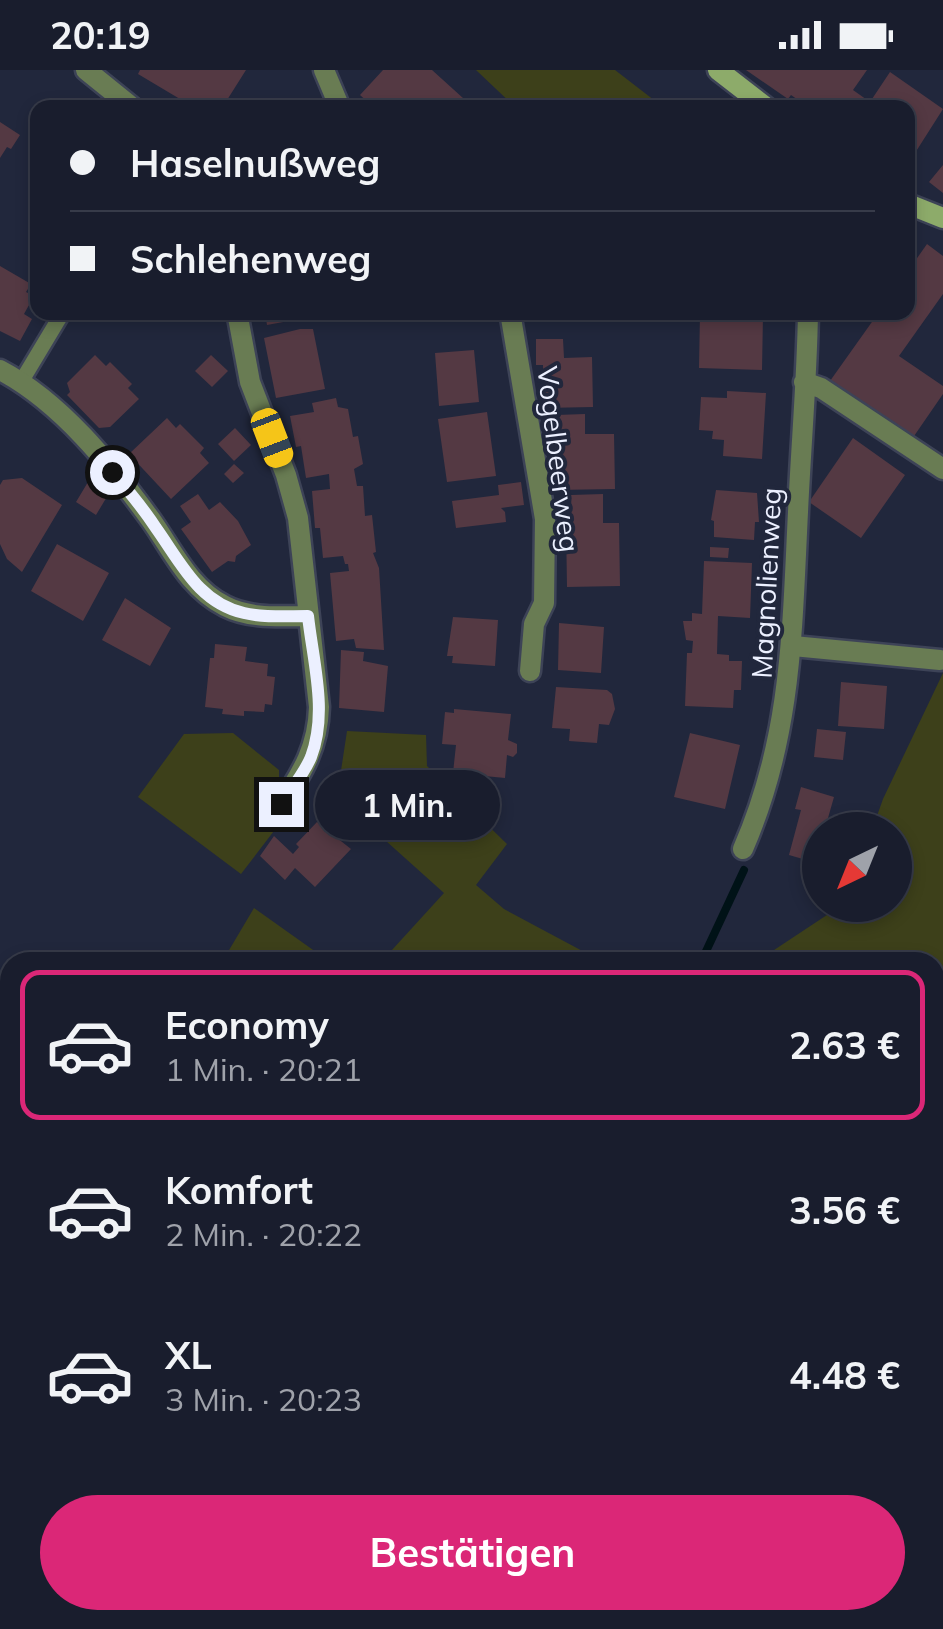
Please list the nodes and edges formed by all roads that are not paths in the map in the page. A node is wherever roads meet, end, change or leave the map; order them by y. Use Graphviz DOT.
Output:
graph roads {
  1 [pos="86,70"];
  2 [pos="324,70"];
  3 [pos="718,70"];
  4 [pos="122,100"];
  5 [pos="337,100"];
  6 [pos="757,100"];
  7 [pos="915,207"];
  8 [pos="943,218"];
  9 [pos="58,320"];
  10 [pos="238,320"];
  11 [pos="511,320"];
  12 [pos="808,320"];
  13 [pos="0,370"];
  14 [pos="21,382"];
  15 [pos="804,382"];
  16 [pos="943,469"];
  17 [pos="308,616"];
  18 [pos="792,646"];
  19 [pos="940,660"];
  20 [pos="530,671"];
  21 [pos="281,804"];
  22 [pos="743,849"];
  1 -- 4 [label="street"];
  2 -- 5 [label="street"];
  3 -- 6 [label="main road"];
  7 -- 8 [label="main road"];
  9 -- 14 [label="lane"];
  10 -- 17 [label="street"];
  11 -- 20 [label="street, Vogelbeerweg"];
  12 -- 15 [label="street, Magnolienweg"];
  13 -- 14 [label="street"];
  14 -- 17 [label="street"];
  15 -- 16 [label="street"];
  15 -- 18 [label="street, Magnolienweg"];
  17 -- 21 [label="street"];
  18 -- 19 [label="street"];
  18 -- 22 [label="street, Magnolienweg"];
}
